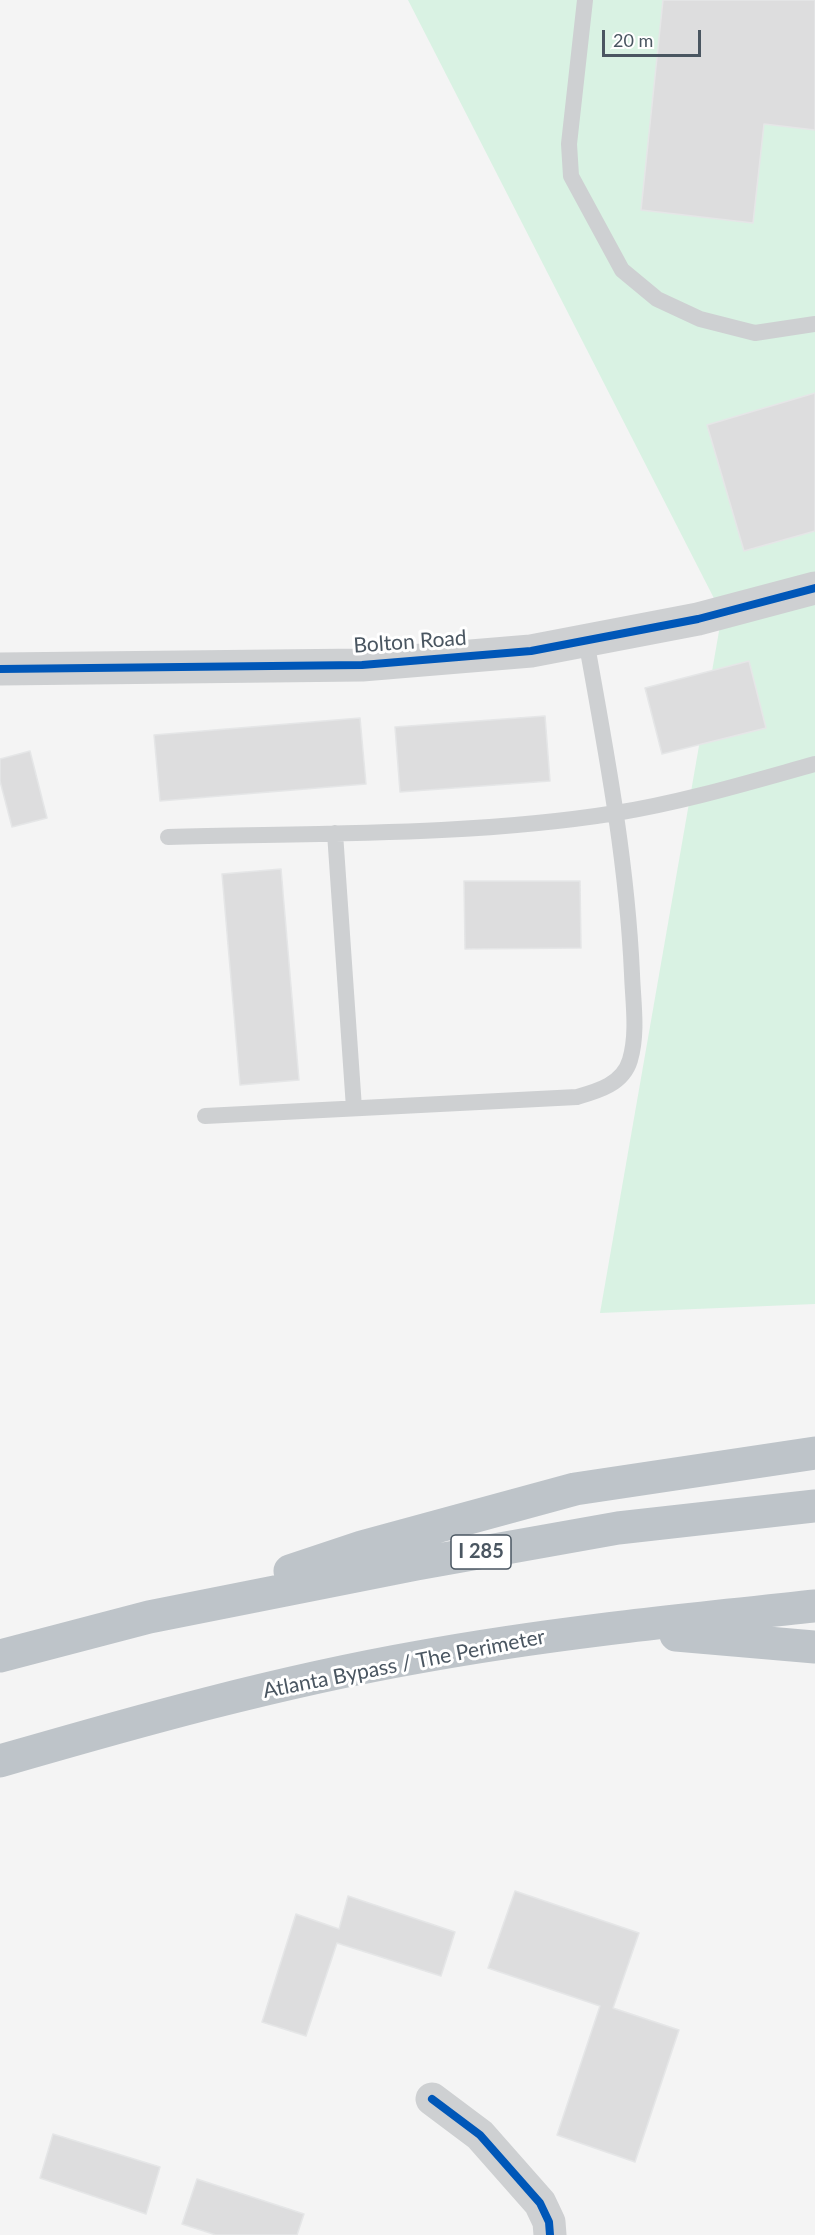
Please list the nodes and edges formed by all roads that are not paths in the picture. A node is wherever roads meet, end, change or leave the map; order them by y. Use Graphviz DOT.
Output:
graph roads {
  1 [pos="585,0"];
  2 [pos="815,324"];
  3 [pos="815,588"];
  4 [pos="586,640"];
  5 [pos="0,669"];
  6 [pos="815,764"];
  7 [pos="617,813"];
  8 [pos="335,833"];
  9 [pos="168,837"];
  10 [pos="354,1108"];
  11 [pos="205,1116"];
  12 [pos="815,1454"];
  13 [pos="815,1506"];
  14 [pos="815,1606"];
  15 [pos="149,1617"];
  16 [pos="600,1628"];
  17 [pos="815,1647"];
  18 [pos="0,1656"];
  19 [pos="0,1761"];
  20 [pos="432,2099"];
  21 [pos="550,2235"];
  1 -- 2 [label="lane"];
  3 -- 4 [label="street, Bolton Road"];
  4 -- 5 [label="street, Bolton Road"];
  4 -- 7 [label="lane"];
  6 -- 7 [label="lane"];
  7 -- 8 [label="lane"];
  7 -- 10 [label="lane"];
  8 -- 9 [label="lane"];
  8 -- 10 [label="lane"];
  10 -- 11 [label="lane"];
  12 -- 15 [label="highway"];
  13 -- 15 [label="highway, I 285"];
  14 -- 16 [label="highway, Atlanta Bypass / The Perimeter"];
  15 -- 18 [label="highway, I 285"];
  16 -- 17 [label="highway"];
  16 -- 19 [label="highway, Atlanta Bypass / The Perimeter"];
  20 -- 21 [label="street"];
}
